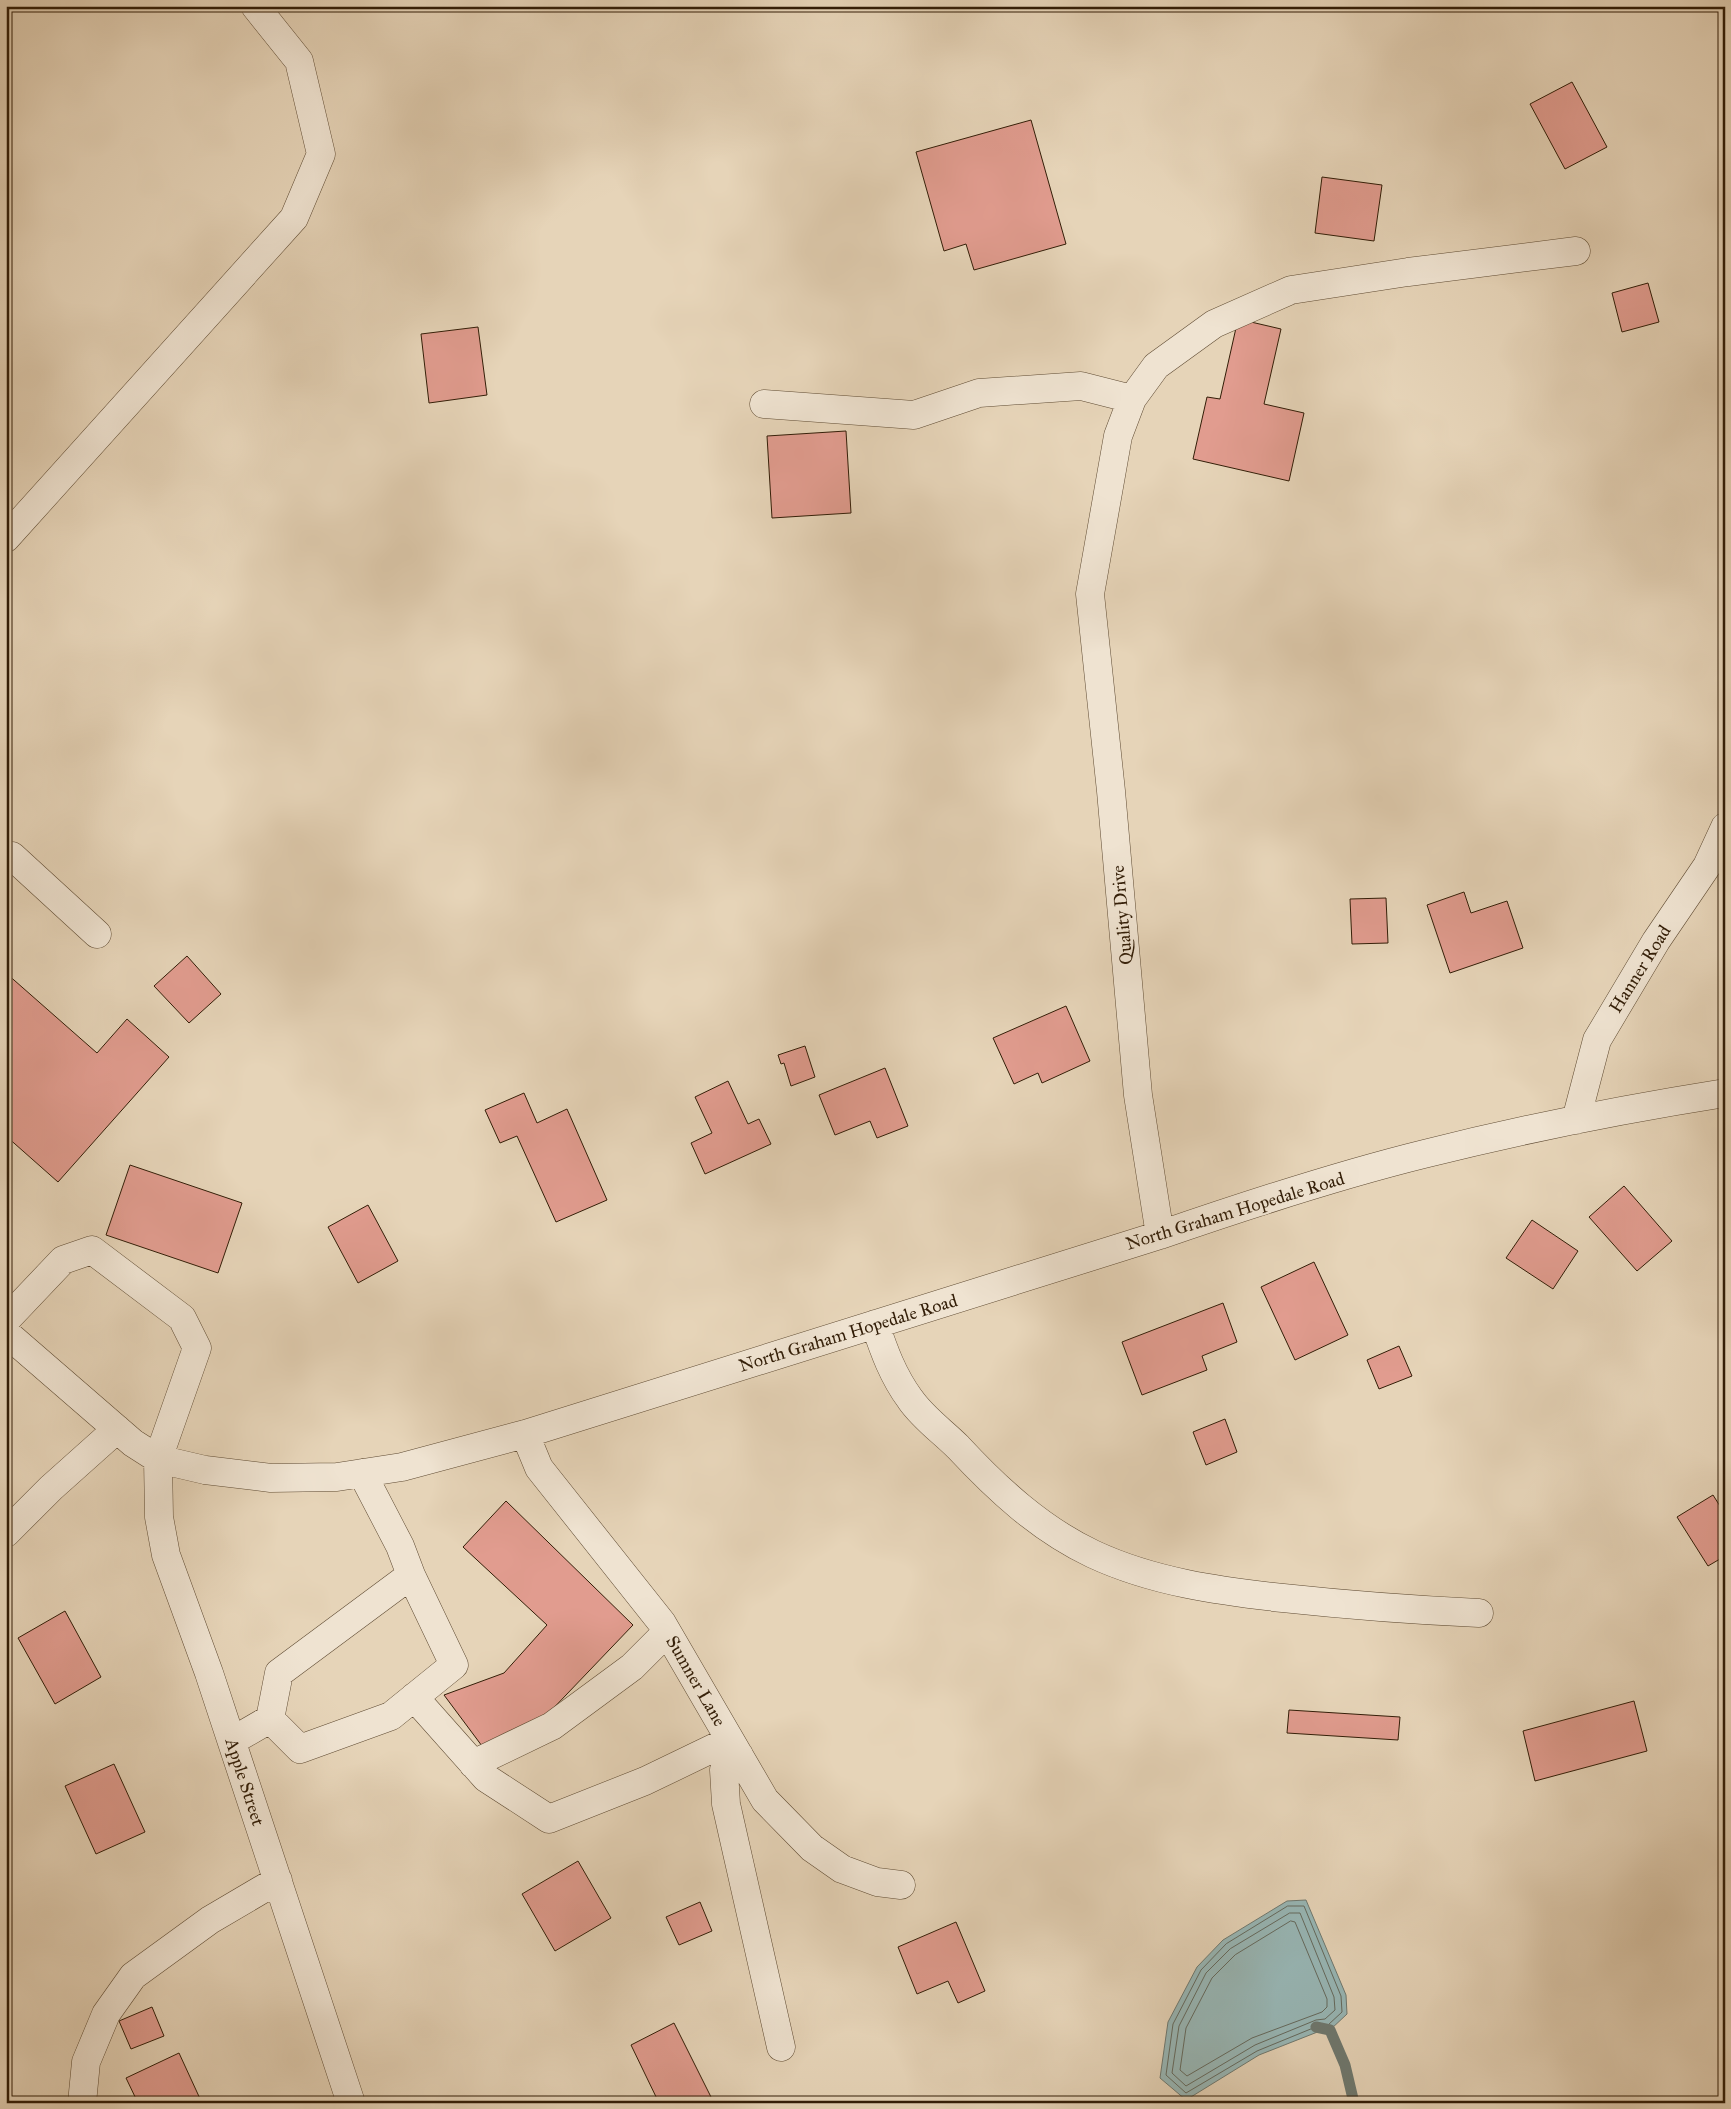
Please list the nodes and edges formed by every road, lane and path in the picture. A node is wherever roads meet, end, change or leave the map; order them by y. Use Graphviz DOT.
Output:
graph roads {
  1 [pos="256,6"];
  2 [pos="1576,251"];
  3 [pos="1132,398"];
  4 [pos="764,404"];
  5 [pos="6,538"];
  6 [pos="1725,827"];
  7 [pos="6,858"];
  8 [pos="97,934"];
  9 [pos="1725,1093"];
  10 [pos="1576,1120"];
  11 [pos="1160,1234"];
  12 [pos="6,1320"];
  13 [pos="875,1324"];
  14 [pos="6,1333"];
  15 [pos="117,1429"];
  16 [pos="525,1434"];
  17 [pos="158,1459"];
  18 [pos="362,1473"];
  19 [pos="6,1533"];
  20 [pos="411,1574"];
  21 [pos="1479,1613"];
  22 [pos="667,1632"];
  23 [pos="414,1697"];
  24 [pos="270,1719"];
  25 [pos="232,1741"];
  26 [pos="734,1748"];
  27 [pos="473,1764"];
  28 [pos="278,1880"];
  29 [pos="901,1885"];
  30 [pos="781,2047"];
  31 [pos="81,2102"];
  32 [pos="351,2103"];
  1 -- 5 [label="street"];
  2 -- 3 [label="street, Quality Drive"];
  3 -- 4 [label="street"];
  3 -- 11 [label="street, Quality Drive"];
  6 -- 10 [label="street, Hanner Road"];
  7 -- 8 [label="street"];
  9 -- 10 [label="street, North Graham Hopedale Road"];
  10 -- 11 [label="street, North Graham Hopedale Road"];
  11 -- 13 [label="street, North Graham Hopedale Road"];
  12 -- 17 [label="street"];
  13 -- 16 [label="street, North Graham Hopedale Road"];
  13 -- 21 [label="street"];
  14 -- 15 [label="street, North Graham Hopedale Road"];
  15 -- 17 [label="street, North Graham Hopedale Road"];
  15 -- 19 [label="street"];
  16 -- 18 [label="street, North Graham Hopedale Road"];
  16 -- 22 [label="street, Sumner Lane"];
  17 -- 18 [label="street, North Graham Hopedale Road"];
  17 -- 25 [label="street, Apple Street"];
  18 -- 20 [label="street"];
  20 -- 23 [label="street"];
  20 -- 24 [label="street"];
  22 -- 26 [label="street, Sumner Lane"];
  22 -- 27 [label="street"];
  23 -- 24 [label="street"];
  23 -- 27 [label="street"];
  24 -- 25 [label="street"];
  25 -- 28 [label="street, Apple Street"];
  26 -- 27 [label="street"];
  26 -- 29 [label="street, Sumner Lane"];
  26 -- 30 [label="street"];
  28 -- 31 [label="street"];
  28 -- 32 [label="street, Apple Street"];
}
